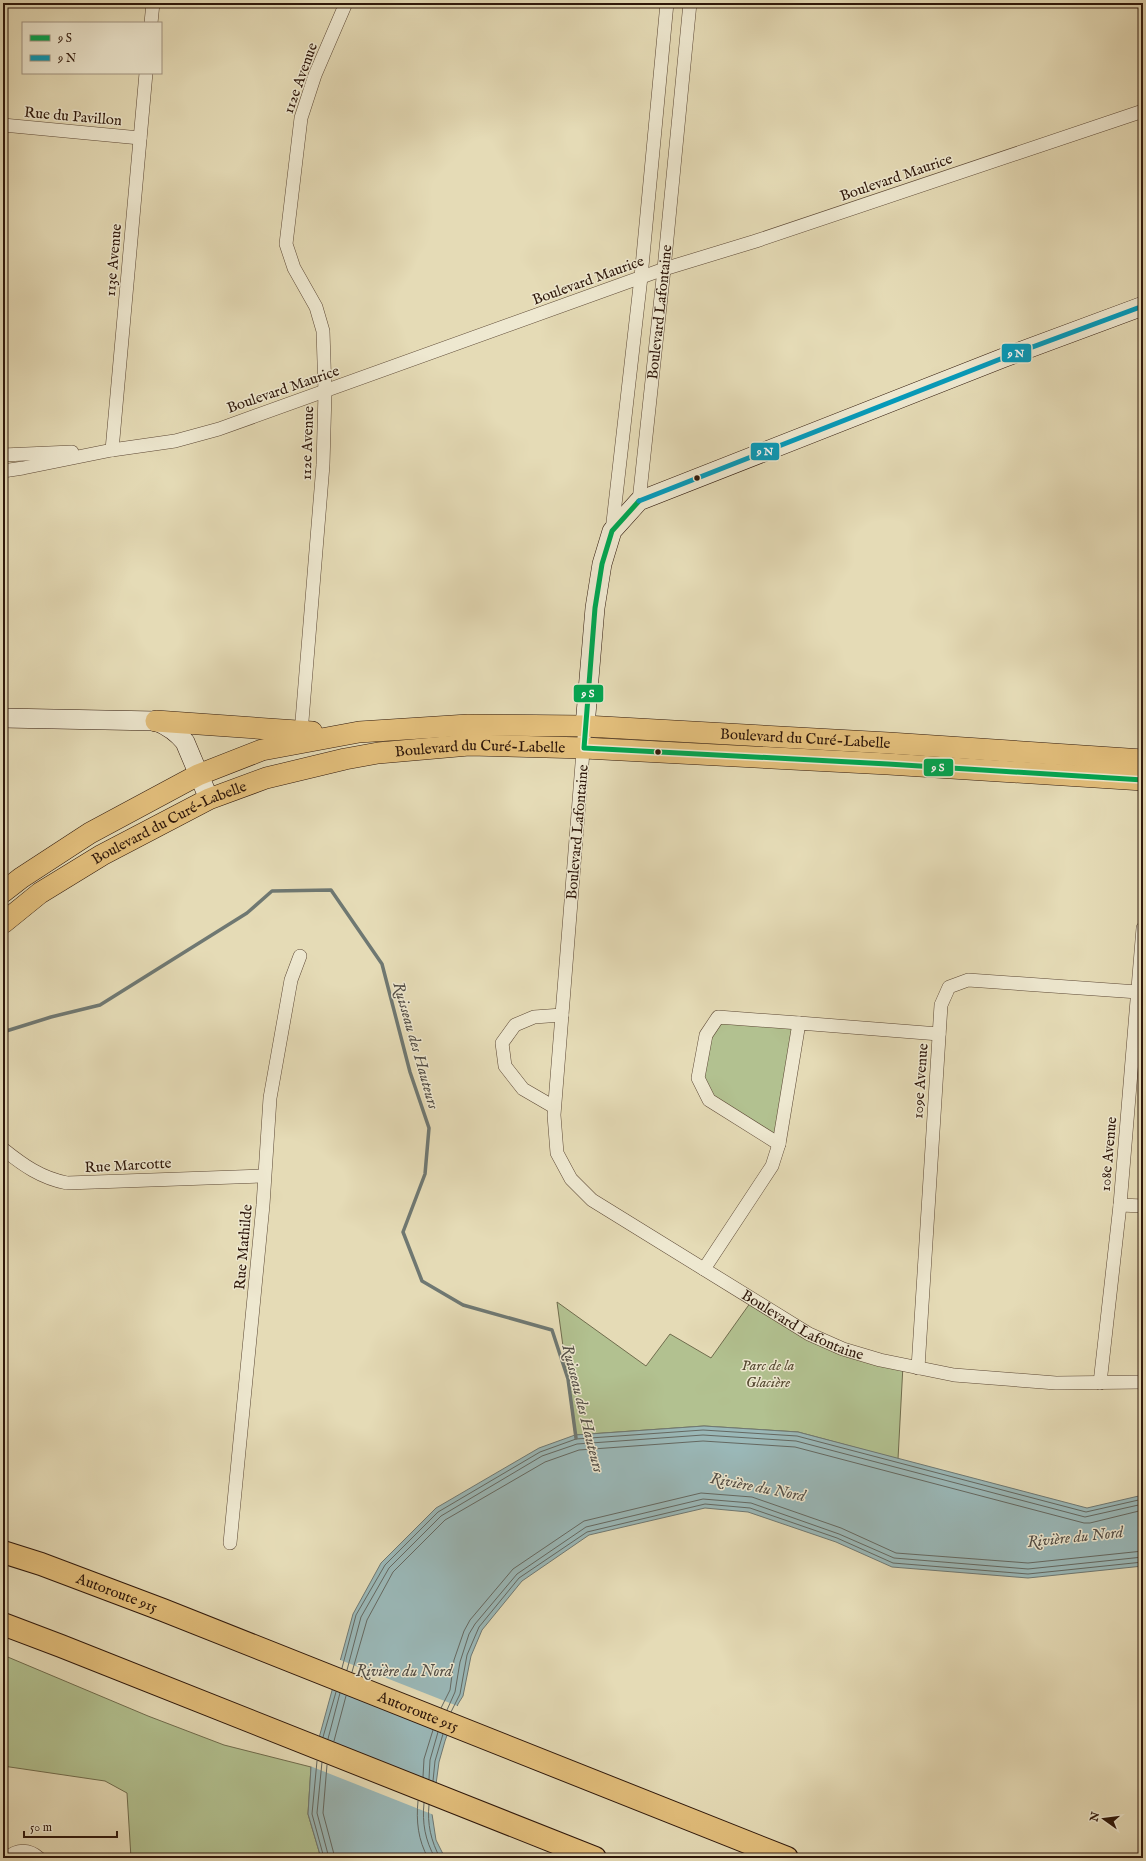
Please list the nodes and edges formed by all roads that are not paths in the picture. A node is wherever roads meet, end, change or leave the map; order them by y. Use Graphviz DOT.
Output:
graph roads {
  1 [pos="153,3"];
  2 [pos="346,3"];
  3 [pos="667,3"];
  4 [pos="690,3"];
  5 [pos="151,22"];
  6 [pos="146,74"];
  7 [pos="660,81"];
  8 [pos="682,83"];
  9 [pos="1143,110"];
  10 [pos="3,125"];
  11 [pos="140,138"];
  12 [pos="664,269"];
  13 [pos="641,277"];
  14 [pos="1143,306"];
  15 [pos="325,392"];
  16 [pos="112,450"];
  17 [pos="3,455"];
  18 [pos="3,471"];
  19 [pos="639,501"];
  20 [pos="612,531"];
  21 [pos="3,718"];
  22 [pos="156,721"];
  23 [pos="585,726"];
  24 [pos="359,732"];
  25 [pos="301,733"];
  26 [pos="889,743"];
  27 [pos="584,748"];
  28 [pos="1143,760"];
  29 [pos="888,764"];
  30 [pos="198,774"];
  31 [pos="1143,780"];
  32 [pos="209,800"];
  33 [pos="3,892"];
  34 [pos="3,923"];
  35 [pos="1143,936"];
  36 [pos="300,956"];
  37 [pos="1138,992"];
  38 [pos="562,1015"];
  39 [pos="799,1023"];
  40 [pos="940,1034"];
  41 [pos="554,1107"];
  42 [pos="779,1144"];
  43 [pos="3,1149"];
  44 [pos="264,1176"];
  45 [pos="1120,1205"];
  46 [pos="1143,1206"];
  47 [pos="704,1269"];
  48 [pos="918,1368"];
  49 [pos="1143,1382"];
  50 [pos="1100,1383"];
  51 [pos="3,1539"];
  52 [pos="230,1543"];
  53 [pos="3,1552"];
  54 [pos="41,1564"];
  55 [pos="3,1624"];
  56 [pos="7,1858"];
  57 [pos="39,1858"];
  58 [pos="595,1858"];
  59 [pos="787,1858"];
  1 -- 5 [label="street"];
  2 -- 15 [label="street, 112e Avenue"];
  3 -- 7 [label="street, Boulevard Lafontaine"];
  4 -- 8 [label="street, Boulevard Lafontaine"];
  6 -- 11 [label="street, 113e Avenue"];
  7 -- 8 [label="street"];
  7 -- 13 [label="street, Boulevard Lafontaine"];
  8 -- 12 [label="street, Boulevard Lafontaine"];
  9 -- 12 [label="street, Boulevard Maurice"];
  10 -- 11 [label="street, Rue du Pavillon"];
  11 -- 16 [label="street, 113e Avenue"];
  12 -- 13 [label="street, Boulevard Maurice"];
  12 -- 19 [label="street, Boulevard Lafontaine"];
  13 -- 15 [label="street, Boulevard Maurice"];
  13 -- 20 [label="street, Boulevard Lafontaine"];
  14 -- 19 [label="street"];
  15 -- 16 [label="street, Boulevard Maurice"];
  15 -- 25 [label="street, 112e Avenue"];
  16 -- 17 [label="street, Boulevard Maurice"];
  16 -- 18 [label="street, Boulevard Maurice"];
  19 -- 20 [label="street, Boulevard Lafontaine"];
  20 -- 23 [label="street, Boulevard Lafontaine"];
  21 -- 22 [label="street"];
  22 -- 25 [label="main road"];
  22 -- 30 [label="street"];
  23 -- 24 [label="main road, Boulevard du Curé-Labelle"];
  23 -- 26 [label="main road, Boulevard du Curé-Labelle"];
  23 -- 27 [label="street, Boulevard Lafontaine"];
  24 -- 25 [label="main road"];
  24 -- 30 [label="main road, Boulevard du Curé-Labelle"];
  26 -- 28 [label="main road, Boulevard du Curé-Labelle"];
  26 -- 29 [label="main road"];
  27 -- 29 [label="main road, Boulevard du Curé-Labelle"];
  27 -- 32 [label="main road, Boulevard du Curé-Labelle"];
  27 -- 38 [label="street, Boulevard Lafontaine"];
  29 -- 31 [label="main road, Boulevard du Curé-Labelle"];
  30 -- 32 [label="street"];
  30 -- 33 [label="main road, Boulevard du Curé-Labelle"];
  32 -- 34 [label="main road, Boulevard du Curé-Labelle"];
  35 -- 37 [label="street, 108e Avenue"];
  36 -- 44 [label="street, Rue Mathilde"];
  37 -- 40 [label="street, 109e Avenue"];
  37 -- 45 [label="street, 108e Avenue"];
  38 -- 41 [label="street, Boulevard Lafontaine"];
  38 -- 41 [label="street"];
  39 -- 40 [label="street"];
  39 -- 42 [label="street"];
  39 -- 42 [label="street"];
  40 -- 48 [label="street, 109e Avenue"];
  41 -- 47 [label="street, Boulevard Lafontaine"];
  42 -- 47 [label="street"];
  43 -- 44 [label="street, Rue Marcotte"];
  44 -- 52 [label="street, Rue Mathilde"];
  45 -- 46 [label="street"];
  45 -- 50 [label="street, 108e Avenue"];
  47 -- 48 [label="street, Boulevard Lafontaine"];
  48 -- 50 [label="street, Boulevard Lafontaine"];
  49 -- 50 [label="street, Boulevard Lafontaine"];
  51 -- 54 [label="highway"];
  53 -- 54 [label="highway, Autoroute 915"];
  54 -- 59 [label="highway, Autoroute 915"];
  55 -- 58 [label="highway"];
  56 -- 57 [label="street"];
}
